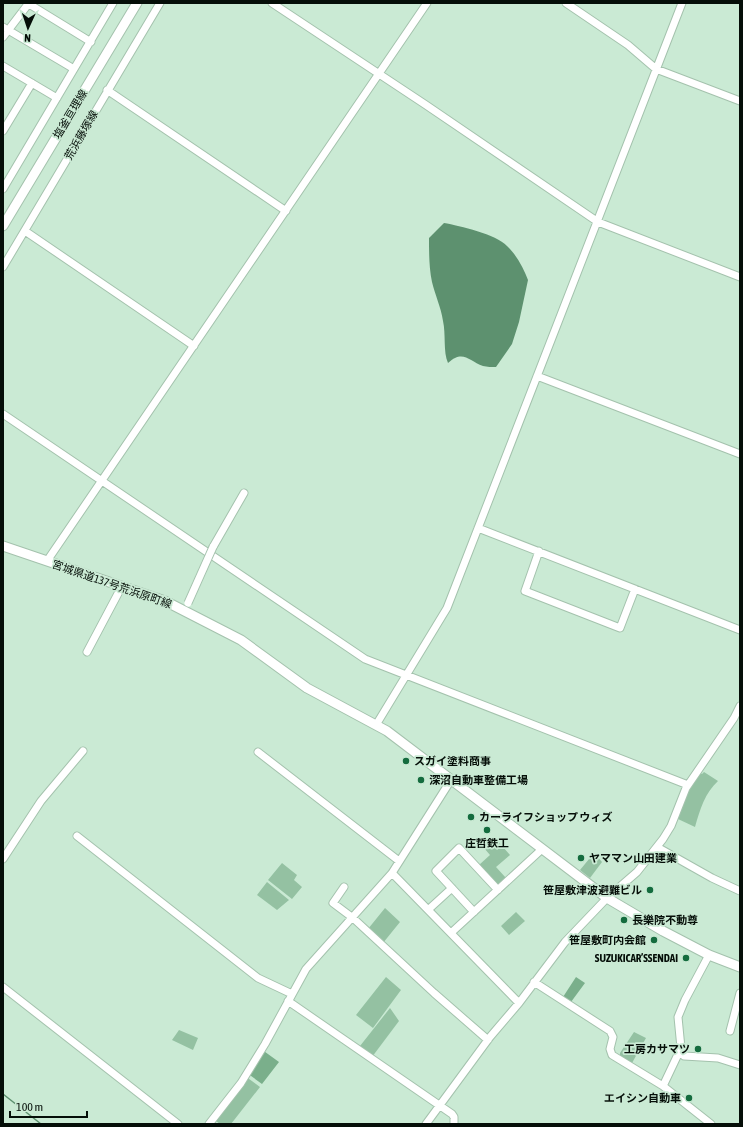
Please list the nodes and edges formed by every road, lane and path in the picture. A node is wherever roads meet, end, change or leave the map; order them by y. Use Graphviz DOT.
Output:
graph roads {
  1 [pos="29,3"];
  2 [pos="113,3"];
  3 [pos="137,3"];
  4 [pos="160,3"];
  5 [pos="272,3"];
  6 [pos="427,3"];
  7 [pos="566,3"];
  8 [pos="682,3"];
  9 [pos="6,29"];
  10 [pos="3,37"];
  11 [pos="91,42"];
  12 [pos="3,66"];
  13 [pos="74,69"];
  14 [pos="656,69"];
  15 [pos="379,75"];
  16 [pos="32,83"];
  17 [pos="107,90"];
  18 [pos="57,98"];
  19 [pos="740,101"];
  20 [pos="3,131"];
  21 [pos="4,184"];
  22 [pos="286,211"];
  23 [pos="598,222"];
  24 [pos="3,226"];
  25 [pos="25,231"];
  26 [pos="3,267"];
  27 [pos="740,277"];
  28 [pos="194,346"];
  29 [pos="537,376"];
  30 [pos="3,414"];
  31 [pos="740,454"];
  32 [pos="102,481"];
  33 [pos="244,493"];
  34 [pos="478,528"];
  35 [pos="3,546"];
  36 [pos="539,552"];
  37 [pos="47,561"];
  38 [pos="122,586"];
  39 [pos="635,589"];
  40 [pos="186,607"];
  41 [pos="740,630"];
  42 [pos="88,652"];
  43 [pos="406,676"];
  44 [pos="740,706"];
  45 [pos="376,725"];
  46 [pos="83,750"];
  47 [pos="258,752"];
  48 [pos="451,780"];
  49 [pos="688,785"];
  50 [pos="77,836"];
  51 [pos="657,847"];
  52 [pos="541,850"];
  53 [pos="3,859"];
  54 [pos="398,861"];
  55 [pos="392,874"];
  56 [pos="344,887"];
  57 [pos="452,888"];
  58 [pos="498,890"];
  59 [pos="740,891"];
  60 [pos="607,898"];
  61 [pos="429,909"];
  62 [pos="474,912"];
  63 [pos="353,918"];
  64 [pos="452,932"];
  65 [pos="709,955"];
  66 [pos="740,967"];
  67 [pos="534,982"];
  68 [pos="3,987"];
  69 [pos="740,993"];
  70 [pos="290,998"];
  71 [pos="519,1003"];
  72 [pos="730,1031"];
  73 [pos="487,1042"];
  74 [pos="680,1052"];
  75 [pos="740,1065"];
  76 [pos="663,1086"];
  77 [pos="441,1106"];
  78 [pos="178,1124"];
  79 [pos="209,1124"];
  80 [pos="426,1124"];
  81 [pos="454,1124"];
  82 [pos="711,1124"];
  1 -- 9 [label="street"];
  1 -- 11 [label="street"];
  2 -- 11 [label="street"];
  3 -- 24 [label="main road, 塩釜亘理線"];
  4 -- 17 [label="street, 荒浜藤塚線"];
  5 -- 15 [label="street"];
  6 -- 15 [label="street"];
  7 -- 14 [label="street"];
  8 -- 14 [label="street"];
  9 -- 10 [label="street"];
  9 -- 13 [label="street"];
  11 -- 13 [label="street"];
  12 -- 16 [label="street"];
  13 -- 18 [label="street"];
  14 -- 19 [label="street"];
  14 -- 23 [label="street"];
  15 -- 22 [label="street"];
  15 -- 23 [label="street"];
  16 -- 18 [label="street"];
  16 -- 20 [label="street"];
  17 -- 22 [label="street"];
  17 -- 25 [label="street, 荒浜藤塚線"];
  18 -- 21 [label="street"];
  22 -- 28 [label="street"];
  23 -- 27 [label="street"];
  23 -- 29 [label="street"];
  25 -- 26 [label="street, 荒浜藤塚線"];
  25 -- 28 [label="street"];
  28 -- 32 [label="street"];
  29 -- 31 [label="street"];
  29 -- 34 [label="street"];
  30 -- 32 [label="street"];
  32 -- 37 [label="street"];
  32 -- 43 [label="street"];
  33 -- 40 [label="street, bridge"];
  34 -- 36 [label="street"];
  34 -- 43 [label="street"];
  35 -- 37 [label="main road, 宮城県道137号荒浜原町線"];
  36 -- 39 [label="street"];
  36 -- 39 [label="street"];
  37 -- 38 [label="main road, 宮城県道137号荒浜原町線"];
  38 -- 40 [label="main road, 宮城県道137号荒浜原町線"];
  38 -- 42 [label="street"];
  39 -- 41 [label="street"];
  40 -- 45 [label="main road, 宮城県道137号荒浜原町線"];
  43 -- 45 [label="street"];
  43 -- 49 [label="street"];
  44 -- 49 [label="street"];
  45 -- 48 [label="main road, 宮城県道137号荒浜原町線"];
  46 -- 53 [label="street"];
  47 -- 54 [label="street"];
  48 -- 52 [label="main road, 宮城県道137号荒浜原町線"];
  48 -- 54 [label="street"];
  49 -- 51 [label="street"];
  50 -- 70 [label="street"];
  51 -- 59 [label="street"];
  51 -- 60 [label="street"];
  52 -- 58 [label="street"];
  52 -- 60 [label="main road, 宮城県道137号荒浜原町線"];
  54 -- 55 [label="street"];
  55 -- 61 [label="street"];
  55 -- 63 [label="street"];
  56 -- 63 [label="street"];
  57 -- 58 [label="street"];
  57 -- 61 [label="street"];
  57 -- 62 [label="street"];
  58 -- 62 [label="street"];
  60 -- 65 [label="main road, 宮城県道137号荒浜原町線"];
  60 -- 67 [label="street"];
  61 -- 64 [label="street"];
  62 -- 64 [label="street"];
  63 -- 70 [label="street"];
  63 -- 73 [label="street"];
  64 -- 71 [label="street"];
  65 -- 66 [label="main road, 宮城県道137号荒浜原町線"];
  65 -- 74 [label="street"];
  67 -- 71 [label="street"];
  67 -- 76 [label="street"];
  68 -- 78 [label="street"];
  69 -- 72 [label="street"];
  70 -- 77 [label="street"];
  70 -- 79 [label="street"];
  71 -- 73 [label="street"];
  73 -- 77 [label="street"];
  74 -- 75 [label="street"];
  74 -- 76 [label="street"];
  76 -- 82 [label="street"];
  77 -- 80 [label="street"];
  77 -- 81 [label="street"];
}
